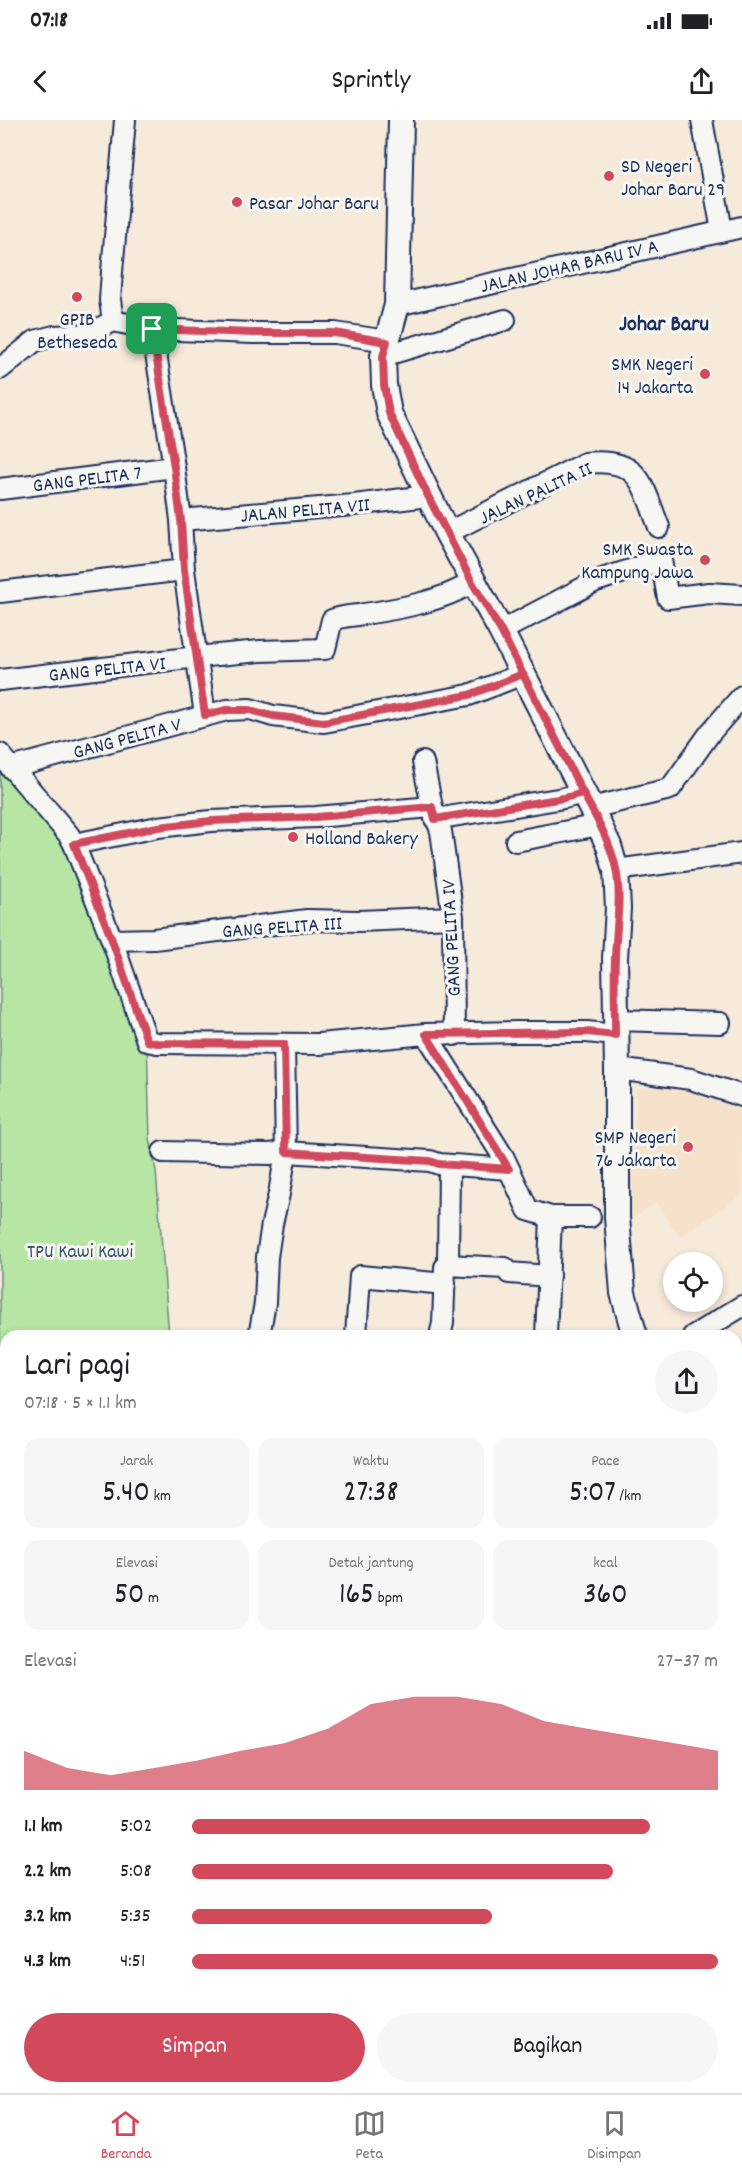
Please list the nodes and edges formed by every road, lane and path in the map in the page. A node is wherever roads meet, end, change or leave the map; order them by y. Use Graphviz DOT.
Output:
graph roads {
  1 [pos="125,120"];
  2 [pos="401,120"];
  3 [pos="702,120"];
  4 [pos="742,227"];
  5 [pos="722,231"];
  6 [pos="397,305"];
  7 [pos="505,320"];
  8 [pos="113,321"];
  9 [pos="152,329"];
  10 [pos="385,349"];
  11 [pos="0,369"];
  12 [pos="174,467"];
  13 [pos="0,489"];
  14 [pos="425,497"];
  15 [pos="181,520"];
  16 [pos="659,527"];
  17 [pos="447,533"];
  18 [pos="184,570"];
  19 [pos="470,583"];
  20 [pos="0,592"];
  21 [pos="742,595"];
  22 [pos="501,631"];
  23 [pos="197,657"];
  24 [pos="523,674"];
  25 [pos="0,680"];
  26 [pos="742,696"];
  27 [pos="205,715"];
  28 [pos="6,761"];
  29 [pos="423,762"];
  30 [pos="591,809"];
  31 [pos="434,813"];
  32 [pos="516,841"];
  33 [pos="74,844"];
  34 [pos="742,853"];
  35 [pos="616,870"];
  36 [pos="453,917"];
  37 [pos="112,940"];
  38 [pos="720,1023"];
  39 [pos="615,1028"];
  40 [pos="426,1034"];
  41 [pos="454,1035"];
  42 [pos="284,1044"];
  43 [pos="617,1069"];
  44 [pos="742,1096"];
  45 [pos="163,1152"];
  46 [pos="286,1152"];
  47 [pos="449,1165"];
  48 [pos="509,1169"];
  49 [pos="551,1217"];
  50 [pos="590,1217"];
  51 [pos="448,1265"];
  52 [pos="549,1276"];
  53 [pos="445,1284"];
  54 [pos="742,1306"];
  55 [pos="260,1330"];
  56 [pos="356,1330"];
  57 [pos="441,1330"];
  58 [pos="546,1330"];
  59 [pos="633,1330"];
  60 [pos="703,1330"];
  1 -- 8 [label="street"];
  2 -- 6 [label="street"];
  3 -- 5 [label="street"];
  4 -- 5 [label="street, JALAN JOHAR BARU IV A"];
  5 -- 6 [label="street, JALAN JOHAR BARU IV A"];
  6 -- 10 [label="street"];
  7 -- 10 [label="street"];
  8 -- 9 [label="street"];
  8 -- 11 [label="street"];
  9 -- 10 [label="street"];
  9 -- 12 [label="street"];
  10 -- 14 [label="street"];
  12 -- 13 [label="street, GANG PELITA 7"];
  12 -- 15 [label="street"];
  14 -- 15 [label="street, JALAN PELITA VII"];
  14 -- 17 [label="street"];
  15 -- 18 [label="street"];
  16 -- 17 [label="street, JALAN PALITA II"];
  17 -- 19 [label="street"];
  18 -- 20 [label="street"];
  18 -- 23 [label="street"];
  19 -- 22 [label="street"];
  19 -- 23 [label="street, GANG PELITA VI"];
  21 -- 22 [label="street"];
  22 -- 24 [label="street"];
  23 -- 25 [label="street, GANG PELITA VI"];
  23 -- 27 [label="street"];
  24 -- 27 [label="street, GANG PELITA V"];
  24 -- 30 [label="street"];
  26 -- 30 [label="street"];
  27 -- 28 [label="street, GANG PELITA V"];
  28 -- 33 [label="street"];
  29 -- 31 [label="street, GANG PELITA IV"];
  30 -- 31 [label="street"];
  30 -- 32 [label="street"];
  30 -- 35 [label="street"];
  31 -- 33 [label="street"];
  31 -- 36 [label="street, GANG PELITA IV"];
  33 -- 37 [label="street"];
  34 -- 35 [label="street"];
  35 -- 39 [label="street"];
  36 -- 37 [label="street, GANG PELITA III"];
  36 -- 41 [label="street, GANG PELITA IV"];
  37 -- 42 [label="street"];
  38 -- 39 [label="street"];
  39 -- 41 [label="street"];
  39 -- 43 [label="street"];
  40 -- 41 [label="street"];
  40 -- 42 [label="street"];
  40 -- 48 [label="street"];
  42 -- 46 [label="street"];
  43 -- 44 [label="street"];
  43 -- 59 [label="street"];
  45 -- 46 [label="street"];
  46 -- 47 [label="street"];
  46 -- 55 [label="street"];
  47 -- 48 [label="street"];
  47 -- 51 [label="street"];
  48 -- 49 [label="street"];
  49 -- 50 [label="street"];
  49 -- 52 [label="street"];
  51 -- 52 [label="street"];
  51 -- 53 [label="street"];
  52 -- 58 [label="street"];
  53 -- 56 [label="street"];
  53 -- 57 [label="street"];
  54 -- 60 [label="street"];
}
